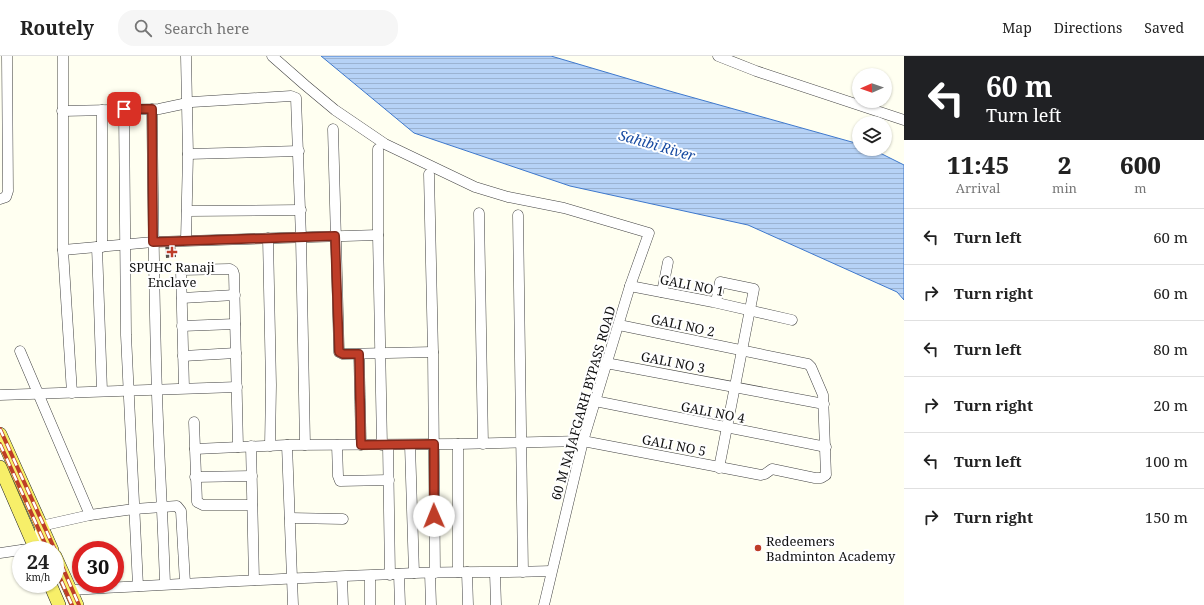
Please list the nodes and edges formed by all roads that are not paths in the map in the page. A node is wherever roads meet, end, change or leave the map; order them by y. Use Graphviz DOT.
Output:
graph roads {
  1 [pos="7,56"];
  2 [pos="62,56"];
  3 [pos="186,56"];
  4 [pos="272,56"];
  5 [pos="718,56"];
  6 [pos="3,87"];
  7 [pos="187,103"];
  8 [pos="124,109"];
  9 [pos="152,109"];
  10 [pos="102,110"];
  11 [pos="62,111"];
  12 [pos="904,120"];
  13 [pos="333,129"];
  14 [pos="378,149"];
  15 [pos="299,151"];
  16 [pos="188,154"];
  17 [pos="429,174"];
  18 [pos="0,199"];
  19 [pos="300,210"];
  20 [pos="187,211"];
  21 [pos="479,213"];
  22 [pos="518,215"];
  23 [pos="378,235"];
  24 [pos="335,236"];
  25 [pos="268,238"];
  26 [pos="301,238"];
  27 [pos="186,240"];
  28 [pos="153,242"];
  29 [pos="125,244"];
  30 [pos="99,247"];
  31 [pos="63,250"];
  32 [pos="668,262"];
  33 [pos="630,286"];
  34 [pos="662,292"];
  35 [pos="235,295"];
  36 [pos="182,298"];
  37 [pos="716,302"];
  38 [pos="749,310"];
  39 [pos="792,320"];
  40 [pos="236,324"];
  41 [pos="619,325"];
  42 [pos="182,326"];
  43 [pos="20,351"];
  44 [pos="742,351"];
  45 [pos="236,352"];
  46 [pos="433,352"];
  47 [pos="359,354"];
  48 [pos="380,354"];
  49 [pos="183,356"];
  50 [pos="606,363"];
  51 [pos="237,387"];
  52 [pos="735,387"];
  53 [pos="184,388"];
  54 [pos="157,389"];
  55 [pos="128,390"];
  56 [pos="102,391"];
  57 [pos="72,393"];
  58 [pos="38,394"];
  59 [pos="0,395"];
  60 [pos="595,401"];
  61 [pos="824,404"];
  62 [pos="194,422"];
  63 [pos="727,428"];
  64 [pos="0,434"];
  65 [pos="583,441"];
  66 [pos="521,443"];
  67 [pos="434,444"];
  68 [pos="458,444"];
  69 [pos="483,444"];
  70 [pos="287,445"];
  71 [pos="305,445"];
  72 [pos="337,445"];
  73 [pos="361,445"];
  74 [pos="385,445"];
  75 [pos="410,445"];
  76 [pos="251,446"];
  77 [pos="270,446"];
  78 [pos="238,447"];
  79 [pos="826,447"];
  80 [pos="195,449"];
  81 [pos="0,467"];
  82 [pos="719,468"];
  83 [pos="195,476"];
  84 [pos="252,476"];
  85 [pos="389,480"];
  86 [pos="201,505"];
  87 [pos="252,505"];
  88 [pos="176,506"];
  89 [pos="163,507"];
  90 [pos="134,509"];
  91 [pos="90,515"];
  92 [pos="290,518"];
  93 [pos="343,519"];
  94 [pos="41,526"];
  95 [pos="32,541"];
  96 [pos="38,541"];
  97 [pos="48,541"];
  98 [pos="12,551"];
  99 [pos="0,553"];
  100 [pos="551,571"];
  101 [pos="463,572"];
  102 [pos="523,572"];
  103 [pos="414,573"];
  104 [pos="432,573"];
  105 [pos="495,573"];
  106 [pos="395,574"];
  107 [pos="64,576"];
  108 [pos="370,576"];
  109 [pos="342,577"];
  110 [pos="292,578"];
  111 [pos="254,580"];
  112 [pos="185,583"];
  113 [pos="165,584"];
  114 [pos="138,586"];
  115 [pos="70,590"];
  116 [pos="54,593"];
  117 [pos="59,605"];
  118 [pos="77,605"];
  119 [pos="293,605"];
  120 [pos="343,605"];
  121 [pos="370,605"];
  122 [pos="400,605"];
  123 [pos="430,605"];
  124 [pos="468,605"];
  125 [pos="496,605"];
  126 [pos="544,605"];
  1 -- 6 [label="street"];
  2 -- 11 [label="street"];
  3 -- 7 [label="street"];
  4 -- 33 [label="street, 60 M NAJAFGARH BYPASS ROAD"];
  5 -- 12 [label="street"];
  6 -- 18 [label="street"];
  7 -- 9 [label="street"];
  7 -- 15 [label="street"];
  7 -- 16 [label="street"];
  8 -- 9 [label="street"];
  8 -- 10 [label="street"];
  8 -- 29 [label="street"];
  9 -- 28 [label="street"];
  10 -- 11 [label="street"];
  10 -- 30 [label="street"];
  11 -- 31 [label="street"];
  13 -- 24 [label="street"];
  14 -- 23 [label="street"];
  15 -- 16 [label="street"];
  15 -- 19 [label="street"];
  16 -- 20 [label="street"];
  17 -- 46 [label="street"];
  19 -- 20 [label="street"];
  19 -- 26 [label="street"];
  20 -- 27 [label="street"];
  21 -- 69 [label="street"];
  22 -- 66 [label="street"];
  23 -- 24 [label="street"];
  23 -- 48 [label="street"];
  24 -- 26 [label="street"];
  24 -- 47 [label="street"];
  25 -- 26 [label="street"];
  25 -- 27 [label="street"];
  25 -- 77 [label="street"];
  26 -- 71 [label="street"];
  27 -- 28 [label="street"];
  28 -- 29 [label="street"];
  28 -- 54 [label="street"];
  29 -- 30 [label="street"];
  29 -- 55 [label="street"];
  30 -- 31 [label="street"];
  30 -- 56 [label="street"];
  31 -- 57 [label="street"];
  32 -- 34 [label="street, GALI NO 1"];
  33 -- 34 [label="street, GALI NO 1"];
  33 -- 41 [label="street, 60 M NAJAFGARH BYPASS ROAD"];
  34 -- 37 [label="street, GALI NO 1"];
  35 -- 36 [label="street"];
  35 -- 36 [label="street"];
  35 -- 40 [label="street"];
  36 -- 42 [label="street"];
  37 -- 38 [label="street, GALI NO 1"];
  37 -- 38 [label="street"];
  38 -- 39 [label="street, GALI NO 1"];
  38 -- 44 [label="street"];
  40 -- 42 [label="street"];
  40 -- 45 [label="street"];
  41 -- 44 [label="street, GALI NO 2"];
  41 -- 50 [label="street, 60 M NAJAFGARH BYPASS ROAD"];
  42 -- 49 [label="street"];
  43 -- 58 [label="street"];
  44 -- 52 [label="street"];
  44 -- 61 [label="street, GALI NO 2"];
  45 -- 49 [label="street"];
  45 -- 51 [label="street"];
  46 -- 48 [label="street"];
  46 -- 67 [label="street"];
  47 -- 48 [label="street"];
  47 -- 73 [label="street"];
  48 -- 74 [label="street"];
  49 -- 53 [label="street"];
  50 -- 52 [label="street, GALI NO 3"];
  50 -- 60 [label="street, 60 M NAJAFGARH BYPASS ROAD"];
  51 -- 53 [label="street"];
  51 -- 78 [label="street"];
  52 -- 61 [label="street, GALI NO 3"];
  52 -- 63 [label="street"];
  53 -- 54 [label="street"];
  54 -- 55 [label="street"];
  54 -- 89 [label="street"];
  55 -- 56 [label="street"];
  55 -- 90 [label="street"];
  56 -- 57 [label="street"];
  57 -- 58 [label="street"];
  58 -- 59 [label="street"];
  58 -- 91 [label="street"];
  60 -- 63 [label="street, GALI NO 4"];
  60 -- 65 [label="street, 60 M NAJAFGARH BYPASS ROAD"];
  61 -- 79 [label="street"];
  62 -- 80 [label="street"];
  63 -- 79 [label="street, GALI NO 4"];
  63 -- 82 [label="street"];
  64 -- 94 [label="main road"];
  65 -- 66 [label="street, GALI NO 5"];
  65 -- 82 [label="street, GALI NO 5"];
  65 -- 100 [label="street, 60 M NAJAFGARH BYPASS ROAD"];
  66 -- 69 [label="street, GALI NO 5"];
  66 -- 102 [label="street"];
  67 -- 68 [label="street, GALI NO 5"];
  67 -- 75 [label="street, GALI NO 5"];
  67 -- 104 [label="street"];
  68 -- 69 [label="street, GALI NO 5"];
  68 -- 101 [label="street"];
  70 -- 71 [label="street, GALI NO 5"];
  70 -- 77 [label="street, GALI NO 5"];
  70 -- 92 [label="street"];
  71 -- 72 [label="street, GALI NO 5"];
  72 -- 73 [label="street, GALI NO 5"];
  72 -- 85 [label="street"];
  73 -- 74 [label="street, GALI NO 5"];
  74 -- 75 [label="street, GALI NO 5"];
  74 -- 85 [label="street"];
  75 -- 103 [label="street"];
  76 -- 77 [label="street, GALI NO 5"];
  76 -- 78 [label="street, GALI NO 5"];
  76 -- 84 [label="street"];
  78 -- 80 [label="street, GALI NO 5"];
  79 -- 82 [label="street, GALI NO 5"];
  80 -- 83 [label="street"];
  81 -- 95 [label="main road"];
  83 -- 84 [label="street"];
  83 -- 86 [label="street"];
  84 -- 87 [label="street"];
  85 -- 106 [label="street"];
  86 -- 87 [label="street"];
  86 -- 88 [label="street"];
  87 -- 111 [label="street"];
  88 -- 89 [label="street"];
  88 -- 112 [label="street"];
  89 -- 90 [label="street"];
  89 -- 113 [label="street"];
  90 -- 91 [label="street"];
  90 -- 114 [label="street"];
  91 -- 94 [label="street"];
  92 -- 93 [label="street"];
  92 -- 110 [label="street"];
  94 -- 96 [label="street"];
  94 -- 97 [label="main road"];
  98 -- 99 [label="street"];
  100 -- 102 [label="street"];
  100 -- 126 [label="street, 60 M NAJAFGARH BYPASS ROAD"];
  101 -- 104 [label="street"];
  101 -- 105 [label="street"];
  101 -- 124 [label="street"];
  102 -- 105 [label="street"];
  103 -- 104 [label="street"];
  103 -- 106 [label="street"];
  104 -- 123 [label="street"];
  105 -- 125 [label="street"];
  106 -- 108 [label="street"];
  106 -- 122 [label="street"];
  107 -- 115 [label="main road"];
  108 -- 109 [label="street"];
  108 -- 121 [label="street"];
  109 -- 110 [label="street"];
  109 -- 120 [label="street"];
  110 -- 111 [label="street"];
  110 -- 119 [label="street"];
  111 -- 112 [label="street"];
  112 -- 113 [label="street"];
  113 -- 114 [label="street"];
  114 -- 115 [label="street"];
  115 -- 118 [label="main road"];
  116 -- 117 [label="main road"];
}
